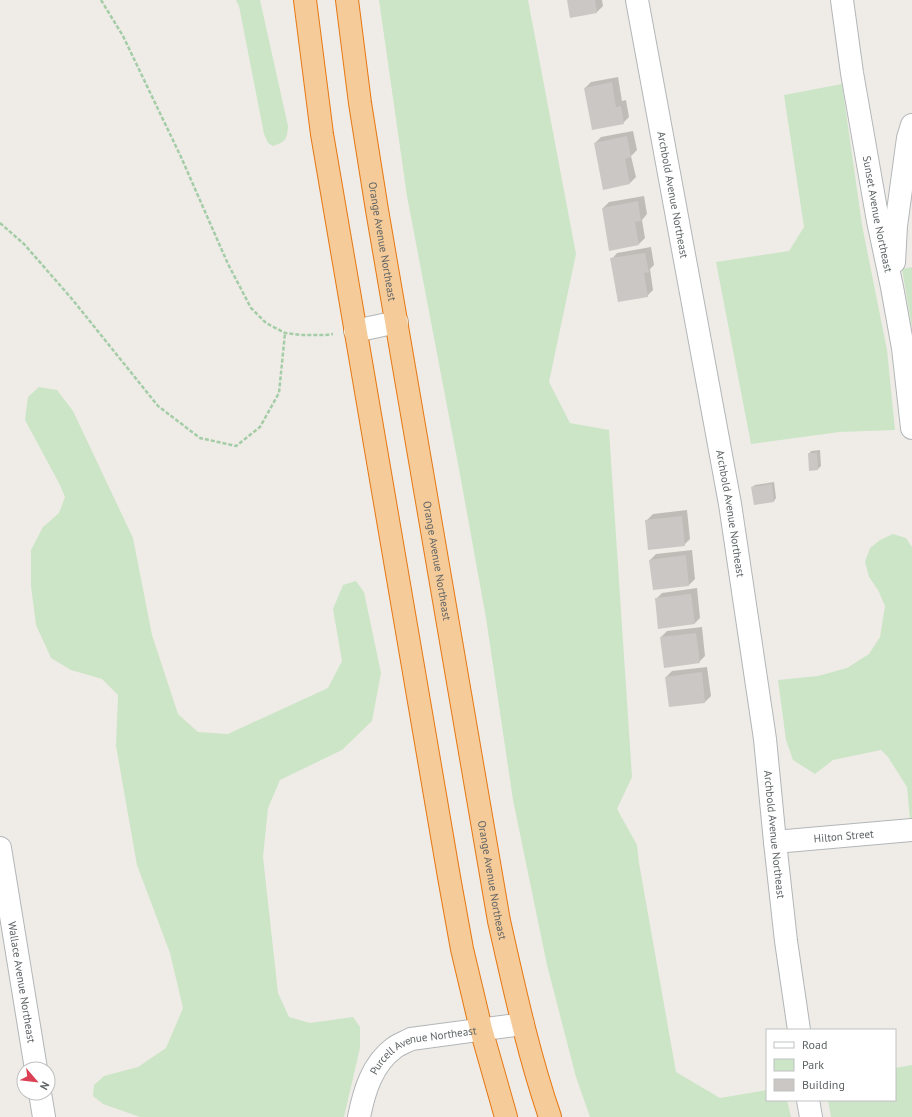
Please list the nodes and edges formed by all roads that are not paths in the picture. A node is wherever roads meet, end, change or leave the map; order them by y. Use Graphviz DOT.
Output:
graph roads {
  1 [pos="305,0"];
  2 [pos="347,0"];
  3 [pos="637,0"];
  4 [pos="842,0"];
  5 [pos="912,125"];
  6 [pos="892,287"];
  7 [pos="397,322"];
  8 [pos="355,331"];
  9 [pos="912,428"];
  10 [pos="912,830"];
  11 [pos="775,842"];
  12 [pos="0,848"];
  13 [pos="523,1024"];
  14 [pos="481,1029"];
  15 [pos="799,1029"];
  16 [pos="35,1061"];
  17 [pos="41,1101"];
  18 [pos="808,1101"];
  19 [pos="44,1117"];
  20 [pos="359,1117"];
  21 [pos="506,1117"];
  22 [pos="550,1117"];
  23 [pos="811,1117"];
  1 -- 8 [label="highway"];
  2 -- 7 [label="highway, Orange Avenue Northeast"];
  3 -- 11 [label="street, Archbold Avenue Northeast"];
  4 -- 6 [label="street, Sunset Avenue Northeast"];
  5 -- 6 [label="street"];
  6 -- 9 [label="street, Sunset Avenue Northeast"];
  7 -- 8 [label="street"];
  7 -- 13 [label="highway, Orange Avenue Northeast"];
  8 -- 14 [label="highway"];
  10 -- 11 [label="street, Hilton Street"];
  11 -- 15 [label="street, Archbold Avenue Northeast"];
  12 -- 16 [label="street, Wallace Avenue Northeast"];
  13 -- 14 [label="street, Purcell Avenue Northeast"];
  13 -- 22 [label="highway, Orange Avenue Northeast"];
  14 -- 20 [label="street, Purcell Avenue Northeast"];
  14 -- 21 [label="highway"];
  17 -- 19 [label="street"];
  18 -- 23 [label="street"];
}
